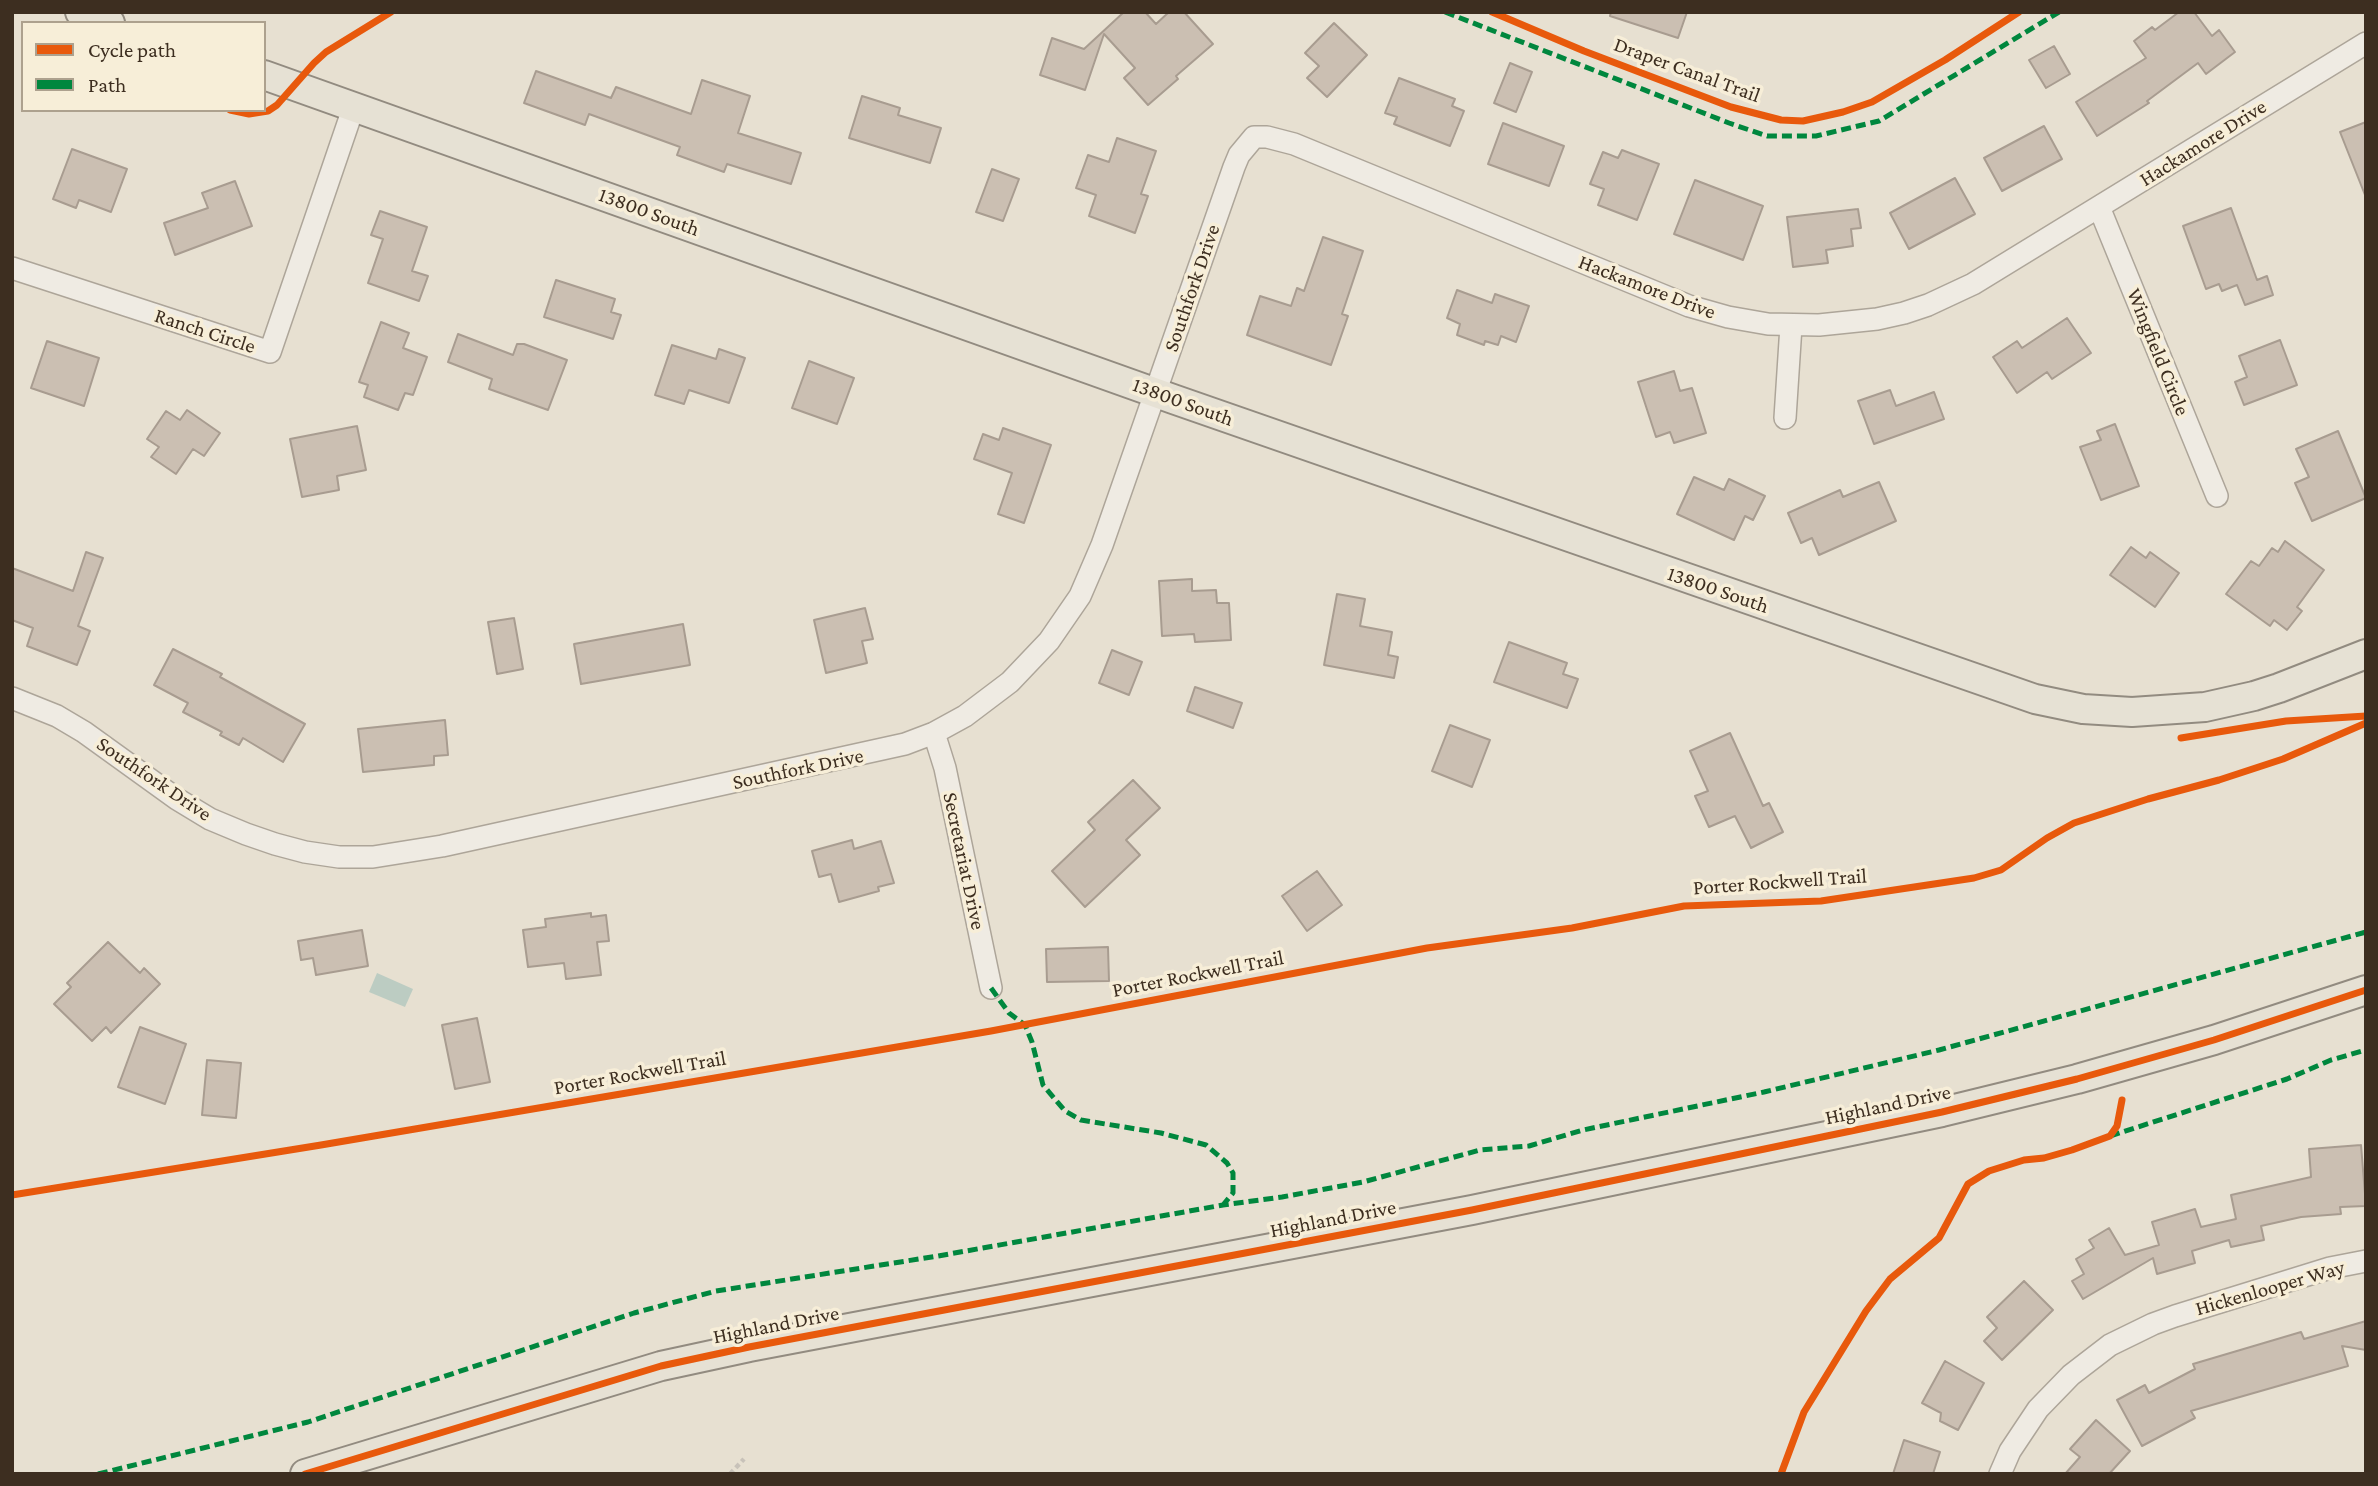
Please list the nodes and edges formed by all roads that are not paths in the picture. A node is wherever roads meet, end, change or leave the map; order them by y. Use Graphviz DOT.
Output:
graph roads {
  1 [pos="80,12"];
  2 [pos="105,21"];
  3 [pos="2366,43"];
  4 [pos="266,76"];
  5 [pos="354,106"];
  6 [pos="1254,137"];
  7 [pos="2099,207"];
  8 [pos="12,268"];
  9 [pos="1791,326"];
  10 [pos="1156,393"];
  11 [pos="1785,418"];
  12 [pos="2217,496"];
  13 [pos="2366,654"];
  14 [pos="12,698"];
  15 [pos="934,733"];
  16 [pos="992,988"];
  17 [pos="2366,990"];
  18 [pos="2366,1261"];
  19 [pos="305,1474"];
  20 [pos="2000,1474"];
  1 -- 2 [label="main road"];
  3 -- 7 [label="street, Hackamore Drive"];
  4 -- 5 [label="main road, 13800 South"];
  5 -- 8 [label="street, Ranch Circle"];
  5 -- 10 [label="main road, 13800 South"];
  6 -- 9 [label="street, Hackamore Drive"];
  6 -- 10 [label="street, Southfork Drive"];
  7 -- 9 [label="street, Hackamore Drive"];
  7 -- 12 [label="street, Wingfield Circle"];
  9 -- 11 [label="street"];
  10 -- 13 [label="main road, 13800 South"];
  10 -- 15 [label="street, Southfork Drive"];
  14 -- 15 [label="street, Southfork Drive"];
  15 -- 16 [label="street, Secretariat Drive"];
  17 -- 19 [label="main road, Highland Drive"];
  18 -- 20 [label="street, Hickenlooper Way"];
}
